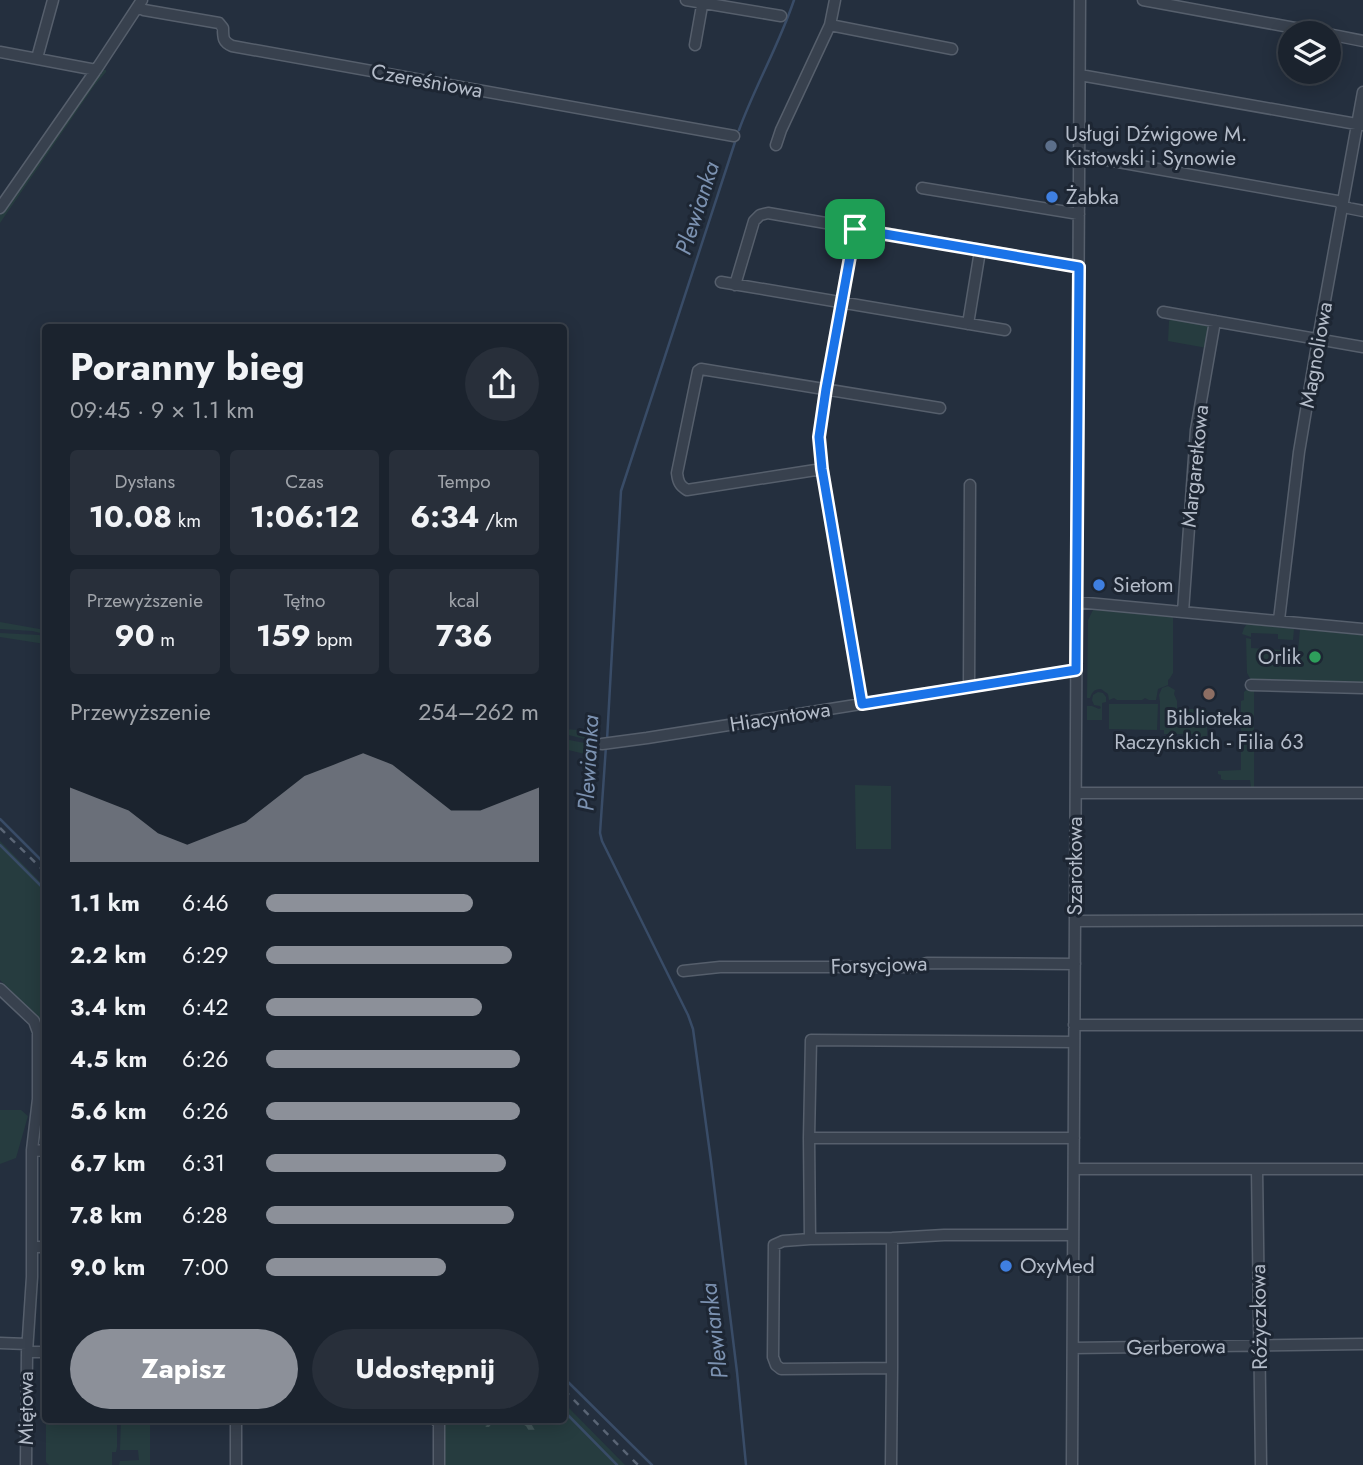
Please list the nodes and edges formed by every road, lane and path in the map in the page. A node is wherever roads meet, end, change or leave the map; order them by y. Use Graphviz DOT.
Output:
graph roads {
  1 [pos="52,0"];
  2 [pos="686,0"];
  3 [pos="835,0"];
  4 [pos="1080,0"];
  5 [pos="1143,0"];
  6 [pos="703,1"];
  7 [pos="140,3"];
  8 [pos="780,16"];
  9 [pos="831,25"];
  10 [pos="1278,25"];
  11 [pos="1341,37"];
  12 [pos="1363,41"];
  13 [pos="695,45"];
  14 [pos="952,49"];
  15 [pos="0,52"];
  16 [pos="37,58"];
  17 [pos="96,70"];
  18 [pos="1080,75"];
  19 [pos="1363,92"];
  20 [pos="1360,125"];
  21 [pos="734,136"];
  22 [pos="776,145"];
  23 [pos="1079,155"];
  24 [pos="922,188"];
  25 [pos="1343,203"];
  26 [pos="0,208"];
  27 [pos="1363,211"];
  28 [pos="1079,214"];
  29 [pos="855,229"];
  30 [pos="980,251"];
  31 [pos="1079,267"];
  32 [pos="720,282"];
  33 [pos="735,285"];
  34 [pos="842,302"];
  35 [pos="1163,312"];
  36 [pos="1215,321"];
  37 [pos="968,324"];
  38 [pos="1004,330"];
  39 [pos="1318,339"];
  40 [pos="1363,346"];
  41 [pos="826,389"];
  42 [pos="940,408"];
  43 [pos="822,469"];
  44 [pos="970,485"];
  45 [pos="1077,602"];
  46 [pos="1182,612"];
  47 [pos="1279,621"];
  48 [pos="1363,629"];
  49 [pos="1076,670"];
  50 [pos="1251,685"];
  51 [pos="970,687"];
  52 [pos="1363,688"];
  53 [pos="862,704"];
  54 [pos="606,743"];
  55 [pos="1076,793"];
  56 [pos="1363,793"];
  57 [pos="1363,920"];
  58 [pos="1075,921"];
  59 [pos="1075,964"];
  60 [pos="683,971"];
  61 [pos="0,989"];
  62 [pos="1363,1024"];
  63 [pos="1074,1025"];
  64 [pos="1074,1042"];
  65 [pos="809,1138"];
  66 [pos="1074,1138"];
  67 [pos="32,1150"];
  68 [pos="42,1151"];
  69 [pos="1074,1169"];
  70 [pos="1258,1169"];
  71 [pos="1363,1169"];
  72 [pos="1073,1236"];
  73 [pos="892,1238"];
  74 [pos="810,1239"];
  75 [pos="32,1247"];
  76 [pos="42,1247"];
  77 [pos="0,1343"];
  78 [pos="1363,1344"];
  79 [pos="1259,1346"];
  80 [pos="27,1348"];
  81 [pos="1073,1348"];
  82 [pos="42,1351"];
  83 [pos="892,1367"];
  84 [pos="236,1423"];
  85 [pos="438,1423"];
  86 [pos="26,1465"];
  87 [pos="236,1465"];
  88 [pos="439,1465"];
  89 [pos="891,1465"];
  90 [pos="1072,1465"];
  91 [pos="1261,1465"];
  1 -- 16 [label="street"];
  2 -- 6 [label="street"];
  3 -- 9 [label="street"];
  4 -- 18 [label="street, Szarotkowa"];
  5 -- 10 [label="street"];
  6 -- 8 [label="street"];
  6 -- 13 [label="street"];
  7 -- 17 [label="street"];
  7 -- 21 [label="street, Czereśniowa"];
  9 -- 14 [label="street"];
  9 -- 22 [label="street"];
  11 -- 12 [label="street"];
  15 -- 16 [label="street"];
  16 -- 17 [label="street"];
  17 -- 26 [label="street"];
  18 -- 20 [label="street"];
  18 -- 23 [label="street, Szarotkowa"];
  19 -- 20 [label="street, Magnoliowa"];
  20 -- 25 [label="street, Magnoliowa"];
  23 -- 25 [label="street"];
  23 -- 28 [label="street, Szarotkowa"];
  24 -- 28 [label="street"];
  25 -- 27 [label="street"];
  25 -- 39 [label="street, Magnoliowa"];
  28 -- 31 [label="street, Szarotkowa"];
  29 -- 30 [label="street"];
  29 -- 33 [label="street"];
  29 -- 34 [label="street"];
  30 -- 31 [label="street"];
  30 -- 37 [label="street"];
  31 -- 45 [label="street, Szarotkowa"];
  32 -- 33 [label="street"];
  33 -- 34 [label="street"];
  34 -- 37 [label="street"];
  34 -- 41 [label="street"];
  35 -- 36 [label="street"];
  36 -- 39 [label="street"];
  36 -- 46 [label="street, Margaretkowa"];
  37 -- 38 [label="street"];
  39 -- 40 [label="street"];
  39 -- 47 [label="street, Magnoliowa"];
  41 -- 42 [label="street"];
  41 -- 43 [label="street"];
  41 -- 43 [label="street"];
  43 -- 53 [label="street"];
  44 -- 51 [label="street"];
  45 -- 46 [label="street"];
  45 -- 49 [label="street, Szarotkowa"];
  46 -- 47 [label="street"];
  47 -- 48 [label="street"];
  49 -- 51 [label="street, Hiacyntowa"];
  49 -- 55 [label="street, Szarotkowa"];
  50 -- 52 [label="street"];
  51 -- 53 [label="street, Hiacyntowa"];
  53 -- 54 [label="street, Hiacyntowa"];
  55 -- 56 [label="street"];
  55 -- 58 [label="street, Szarotkowa"];
  57 -- 58 [label="street"];
  58 -- 59 [label="street, Szarotkowa"];
  59 -- 60 [label="street, Forsycjowa"];
  59 -- 63 [label="street, Szarotkowa"];
  61 -- 67 [label="street, Miętowa"];
  62 -- 63 [label="street"];
  63 -- 64 [label="street, Szarotkowa"];
  64 -- 65 [label="street"];
  64 -- 66 [label="street, Szarotkowa"];
  65 -- 66 [label="street"];
  65 -- 74 [label="street"];
  66 -- 69 [label="street, Szarotkowa"];
  67 -- 68 [label="street"];
  67 -- 75 [label="street, Miętowa"];
  69 -- 70 [label="street"];
  69 -- 72 [label="street, Szarotkowa"];
  70 -- 71 [label="street"];
  70 -- 79 [label="street, Różyczkowa"];
  72 -- 73 [label="street"];
  72 -- 81 [label="street, Szarotkowa"];
  73 -- 74 [label="street"];
  73 -- 83 [label="street"];
  74 -- 83 [label="street"];
  75 -- 76 [label="street"];
  75 -- 80 [label="street, Miętowa"];
  77 -- 80 [label="street"];
  78 -- 79 [label="street, Gerberowa"];
  79 -- 81 [label="street, Gerberowa"];
  79 -- 91 [label="street, Różyczkowa"];
  80 -- 82 [label="street"];
  80 -- 86 [label="street, Miętowa"];
  81 -- 90 [label="street, Szarotkowa"];
  83 -- 89 [label="street"];
  84 -- 87 [label="street"];
  85 -- 88 [label="street"];
}
